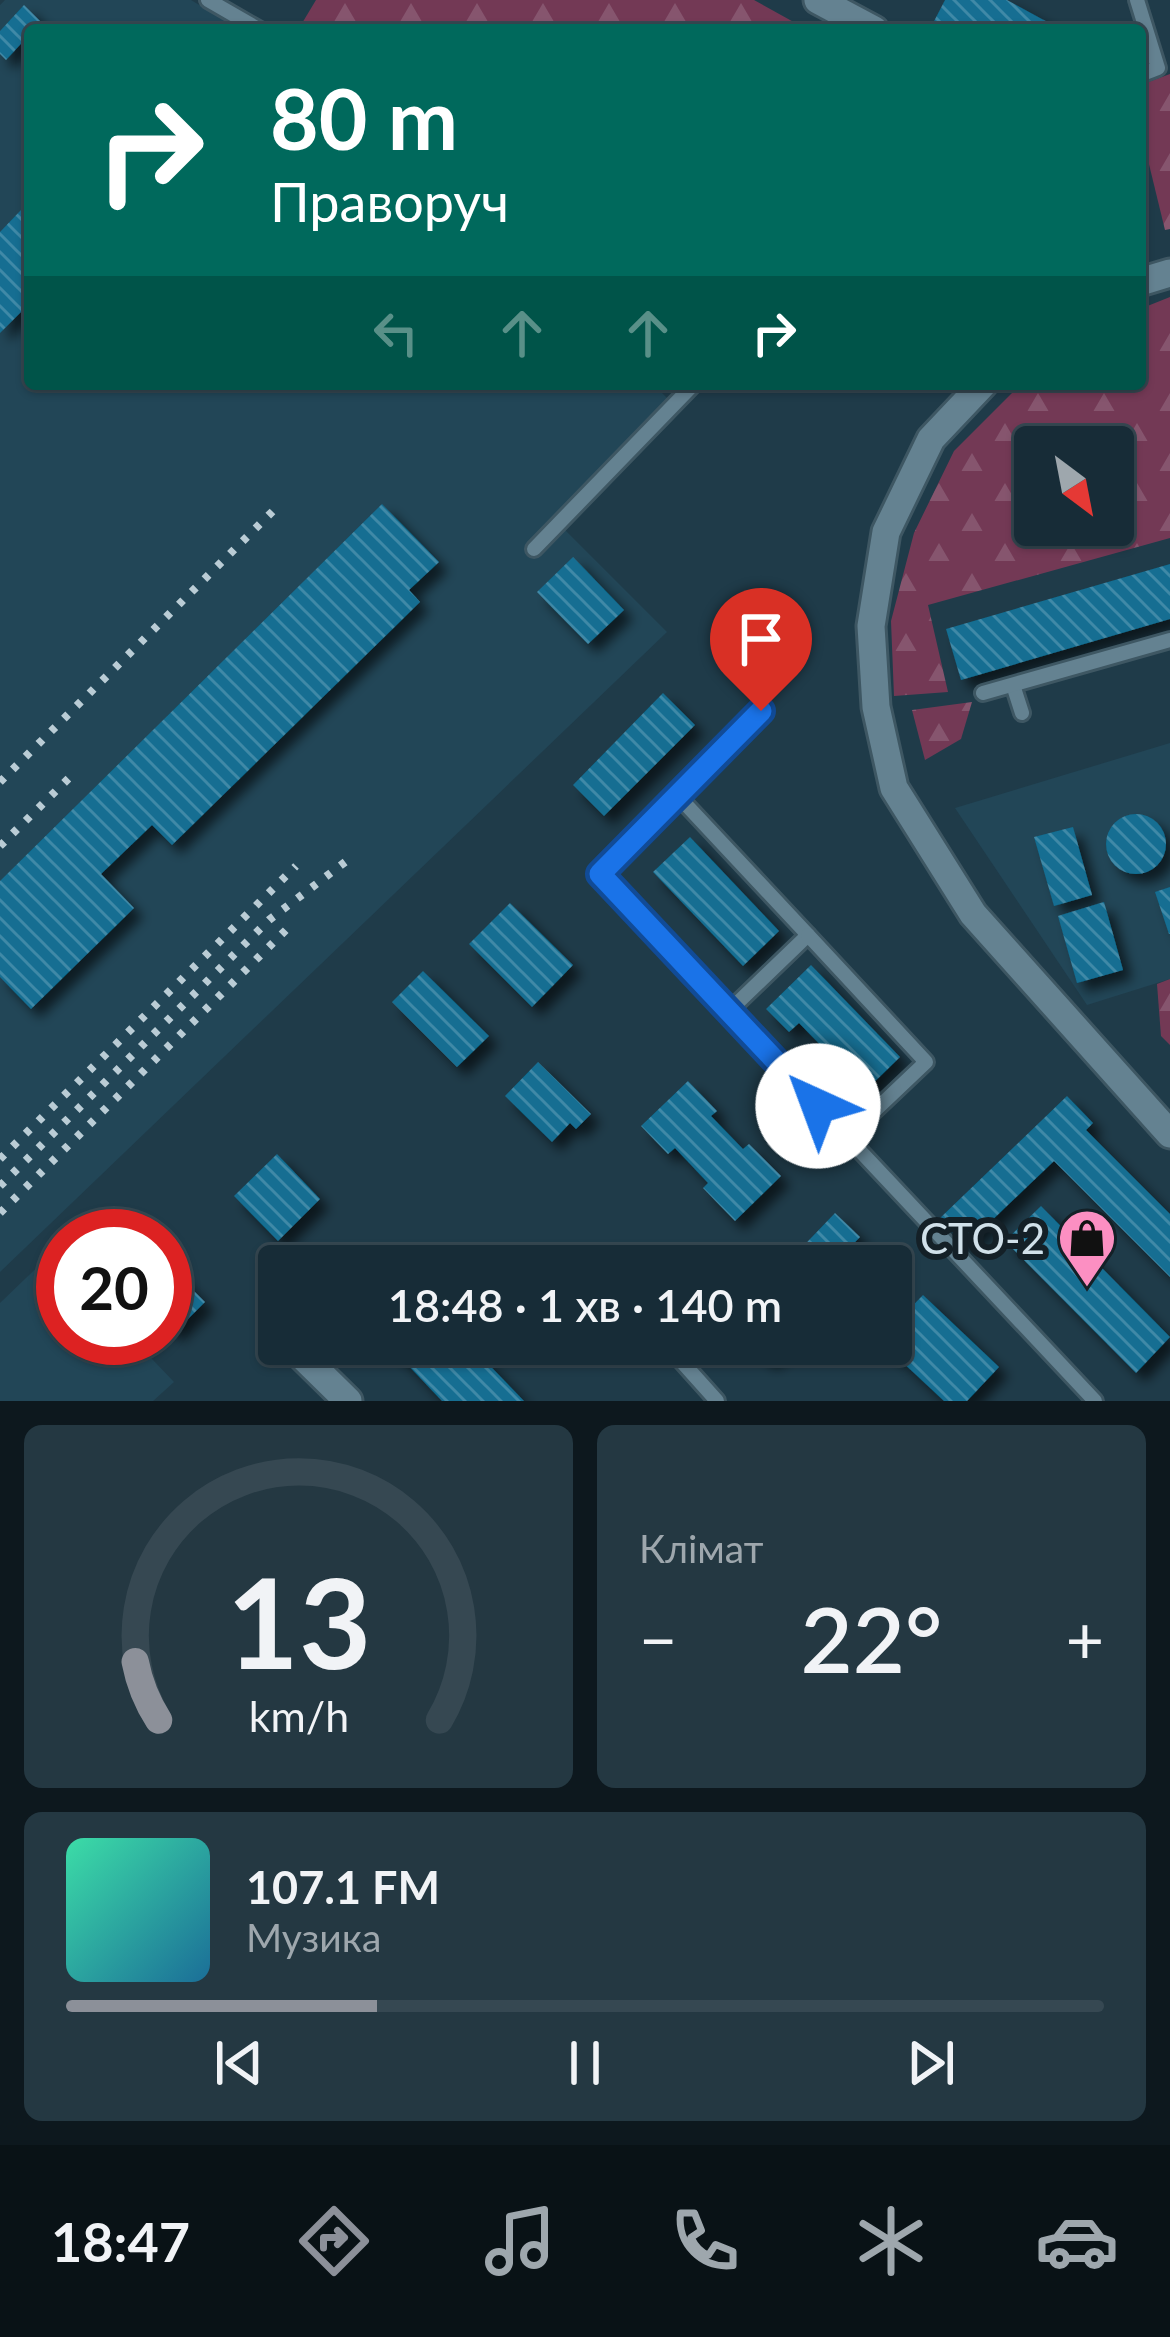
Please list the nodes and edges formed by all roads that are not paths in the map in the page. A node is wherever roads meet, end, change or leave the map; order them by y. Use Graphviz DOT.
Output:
graph roads {
  1 [pos="208,0"];
  2 [pos="818,0"];
  3 [pos="1137,0"];
  4 [pos="250,24"];
  5 [pos="863,24"];
  6 [pos="1164,66"];
  7 [pos="688,390"];
  8 [pos="976,390"];
  9 [pos="534,549"];
  10 [pos="1170,640"];
  11 [pos="1012,685"];
  12 [pos="983,693"];
  13 [pos="761,711"];
  14 [pos="1022,713"];
  15 [pos="678,796"];
  16 [pos="808,935"];
  17 [pos="729,1011"];
  18 [pos="1170,1134"];
  19 [pos="847,1137"];
  20 [pos="311,1365"];
  21 [pos="685,1365"];
  22 [pos="348,1401"];
  23 [pos="717,1401"];
  24 [pos="1095,1401"];
  1 -- 4 [label="lane"];
  2 -- 5 [label="street"];
  3 -- 6 [label="lane"];
  7 -- 9 [label="lane"];
  8 -- 18 [label="street"];
  10 -- 11 [label="lane"];
  11 -- 12 [label="lane"];
  11 -- 14 [label="lane"];
  13 -- 15 [label="lane"];
  15 -- 16 [label="lane"];
  15 -- 17 [label="lane"];
  16 -- 17 [label="lane"];
  16 -- 19 [label="lane"];
  17 -- 19 [label="lane"];
  19 -- 24 [label="lane"];
  20 -- 22 [label="street"];
  21 -- 23 [label="lane"];
}
